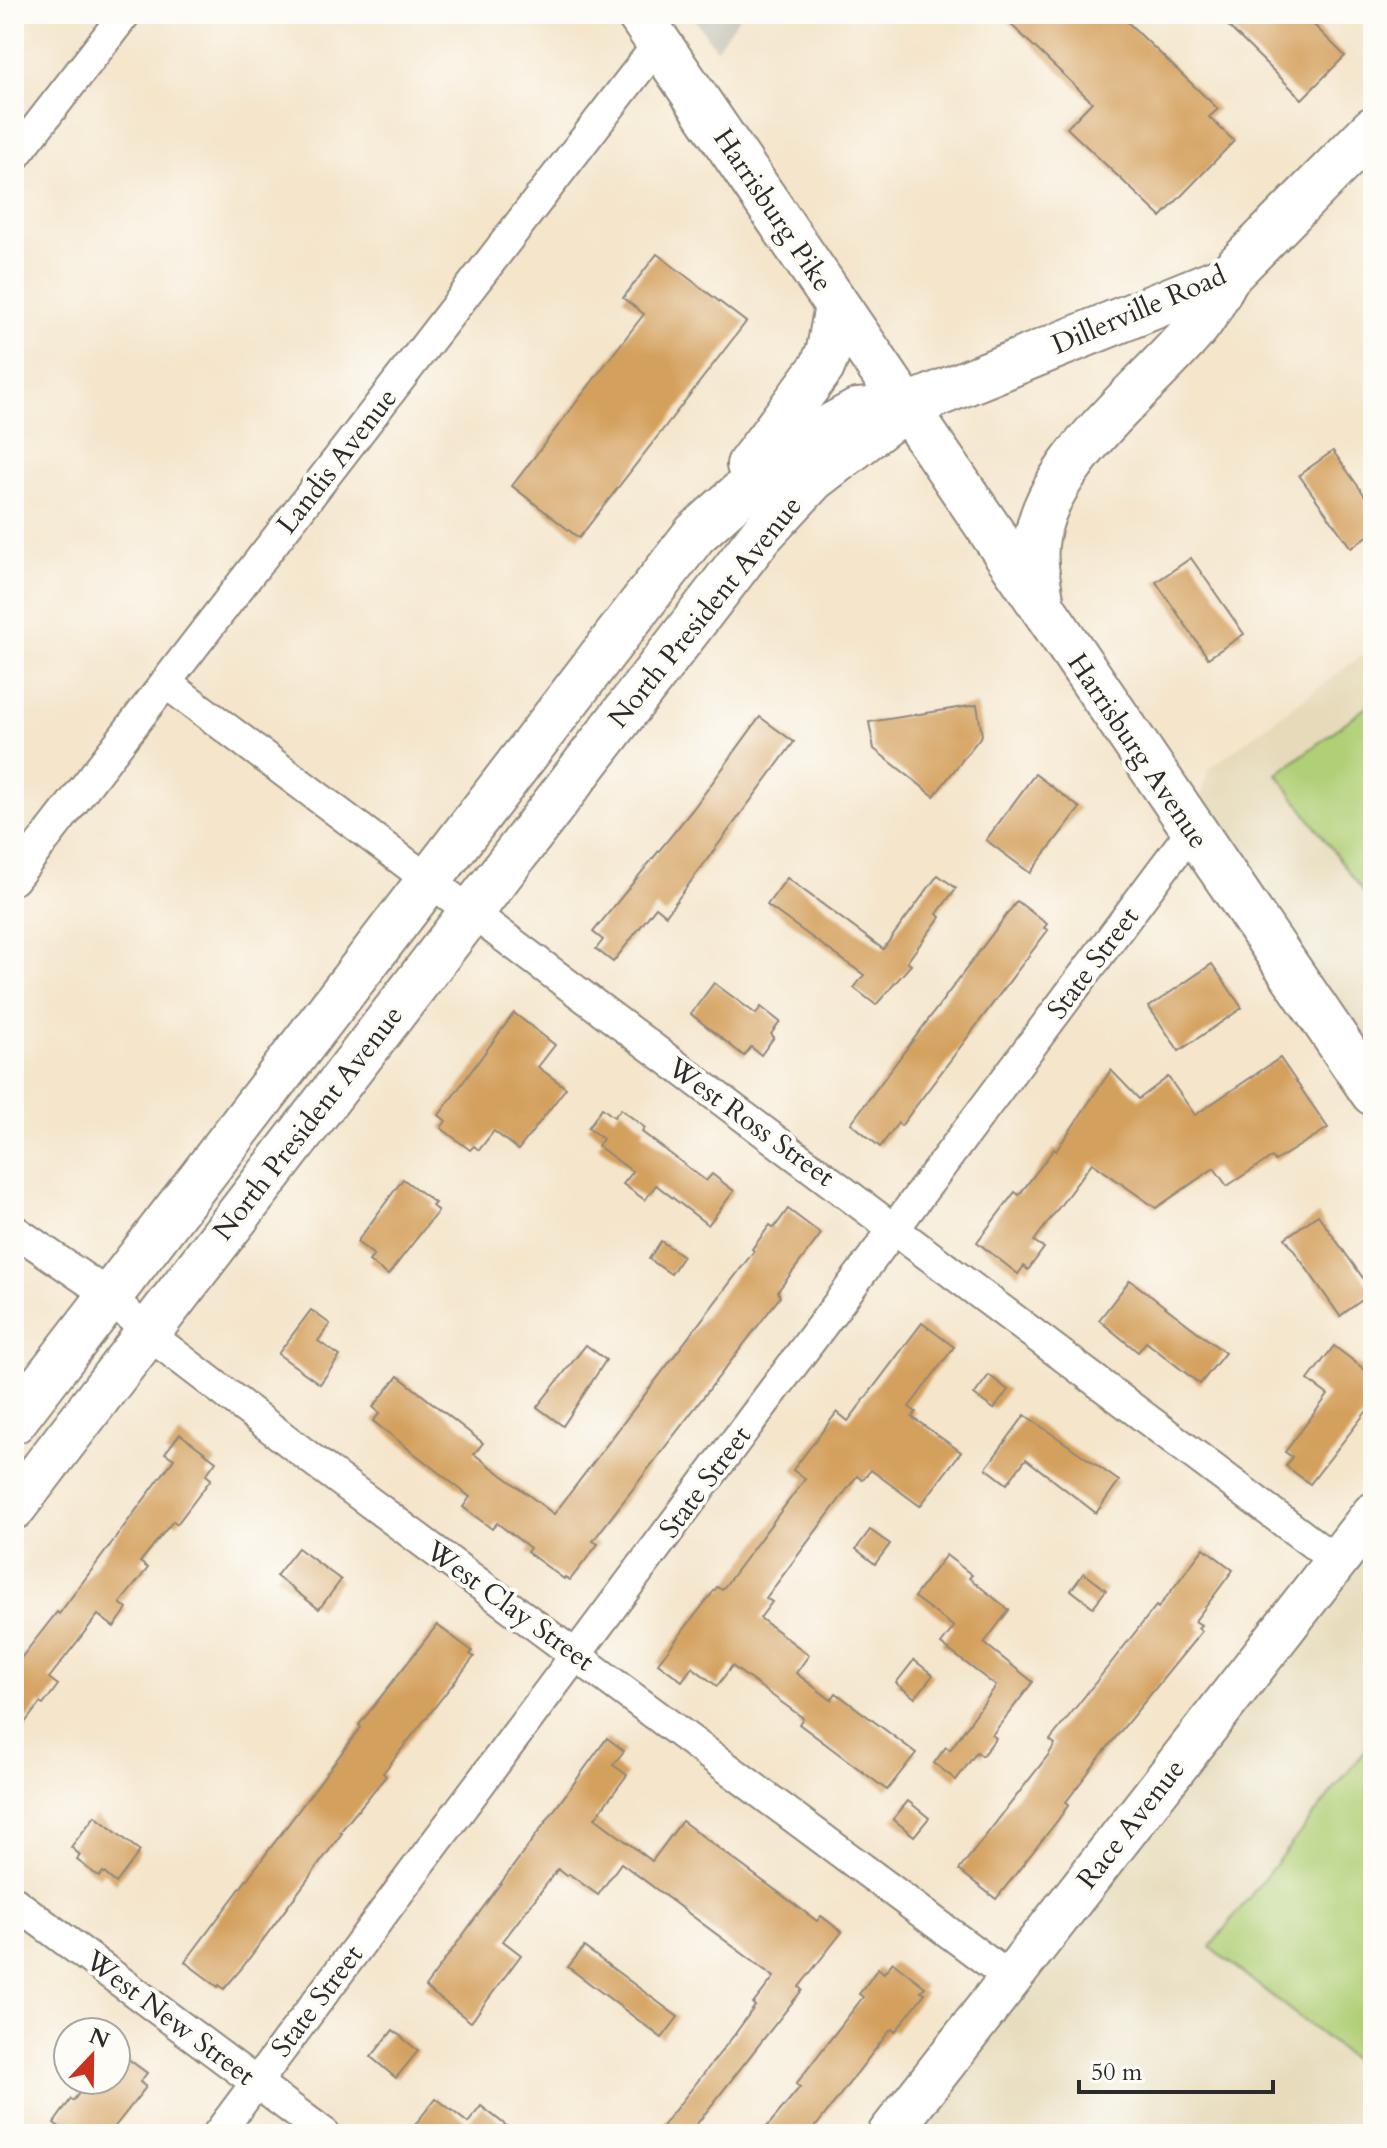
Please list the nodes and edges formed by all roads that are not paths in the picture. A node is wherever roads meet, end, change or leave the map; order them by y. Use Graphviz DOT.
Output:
graph roads {
  1 [pos="125,14"];
  2 [pos="649,29"];
  3 [pos="1373,129"];
  4 [pos="14,157"];
  5 [pos="1227,277"];
  6 [pos="837,306"];
  7 [pos="906,407"];
  8 [pos="695,534"];
  9 [pos="1043,610"];
  10 [pos="166,683"];
  11 [pos="1192,830"];
  12 [pos="14,879"];
  13 [pos="429,880"];
  14 [pos="471,912"];
  15 [pos="1373,1093"];
  16 [pos="894,1229"];
  17 [pos="14,1230"];
  18 [pos="110,1296"];
  19 [pos="147,1333"];
  20 [pos="14,1421"];
  21 [pos="14,1507"];
  22 [pos="1373,1514"];
  23 [pos="1336,1561"];
  24 [pos="577,1654"];
  25 [pos="14,1902"];
  26 [pos="1010,1978"];
  27 [pos="256,2082"];
  28 [pos="218,2134"];
  29 [pos="325,2134"];
  30 [pos="889,2134"];
  1 -- 4 [label="street"];
  2 -- 6 [label="main road, Harrisburg Pike"];
  2 -- 10 [label="street, Landis Avenue"];
  3 -- 5 [label="main road, Dillerville Road"];
  5 -- 7 [label="main road, Dillerville Road"];
  5 -- 9 [label="main road"];
  6 -- 7 [label="main road, Harrisburg Pike"];
  6 -- 8 [label="main road"];
  7 -- 8 [label="main road, North President Avenue"];
  7 -- 9 [label="main road, Harrisburg Avenue"];
  7 -- 14 [label="main road, North President Avenue"];
  8 -- 13 [label="main road, North President Avenue"];
  9 -- 11 [label="main road, Harrisburg Avenue"];
  10 -- 12 [label="street, Landis Avenue"];
  10 -- 13 [label="street, West Ross Street"];
  11 -- 15 [label="main road, Harrisburg Avenue"];
  11 -- 16 [label="street, State Street"];
  13 -- 14 [label="street, West Ross Street"];
  13 -- 18 [label="main road, North President Avenue"];
  14 -- 16 [label="street, West Ross Street"];
  14 -- 19 [label="main road, North President Avenue"];
  16 -- 23 [label="street, West Ross Street"];
  16 -- 24 [label="street, State Street"];
  17 -- 18 [label="street, West Clay Street"];
  18 -- 19 [label="street, West Clay Street"];
  18 -- 20 [label="main road, North President Avenue"];
  19 -- 21 [label="main road, North President Avenue"];
  19 -- 24 [label="street, West Clay Street"];
  22 -- 23 [label="main road, Race Avenue"];
  23 -- 26 [label="main road, Race Avenue"];
  24 -- 26 [label="street, West Clay Street"];
  24 -- 27 [label="street, State Street"];
  25 -- 27 [label="street, West New Street"];
  26 -- 30 [label="main road, Race Avenue"];
  27 -- 28 [label="street, State Street"];
  27 -- 29 [label="street, West New Street"];
}
